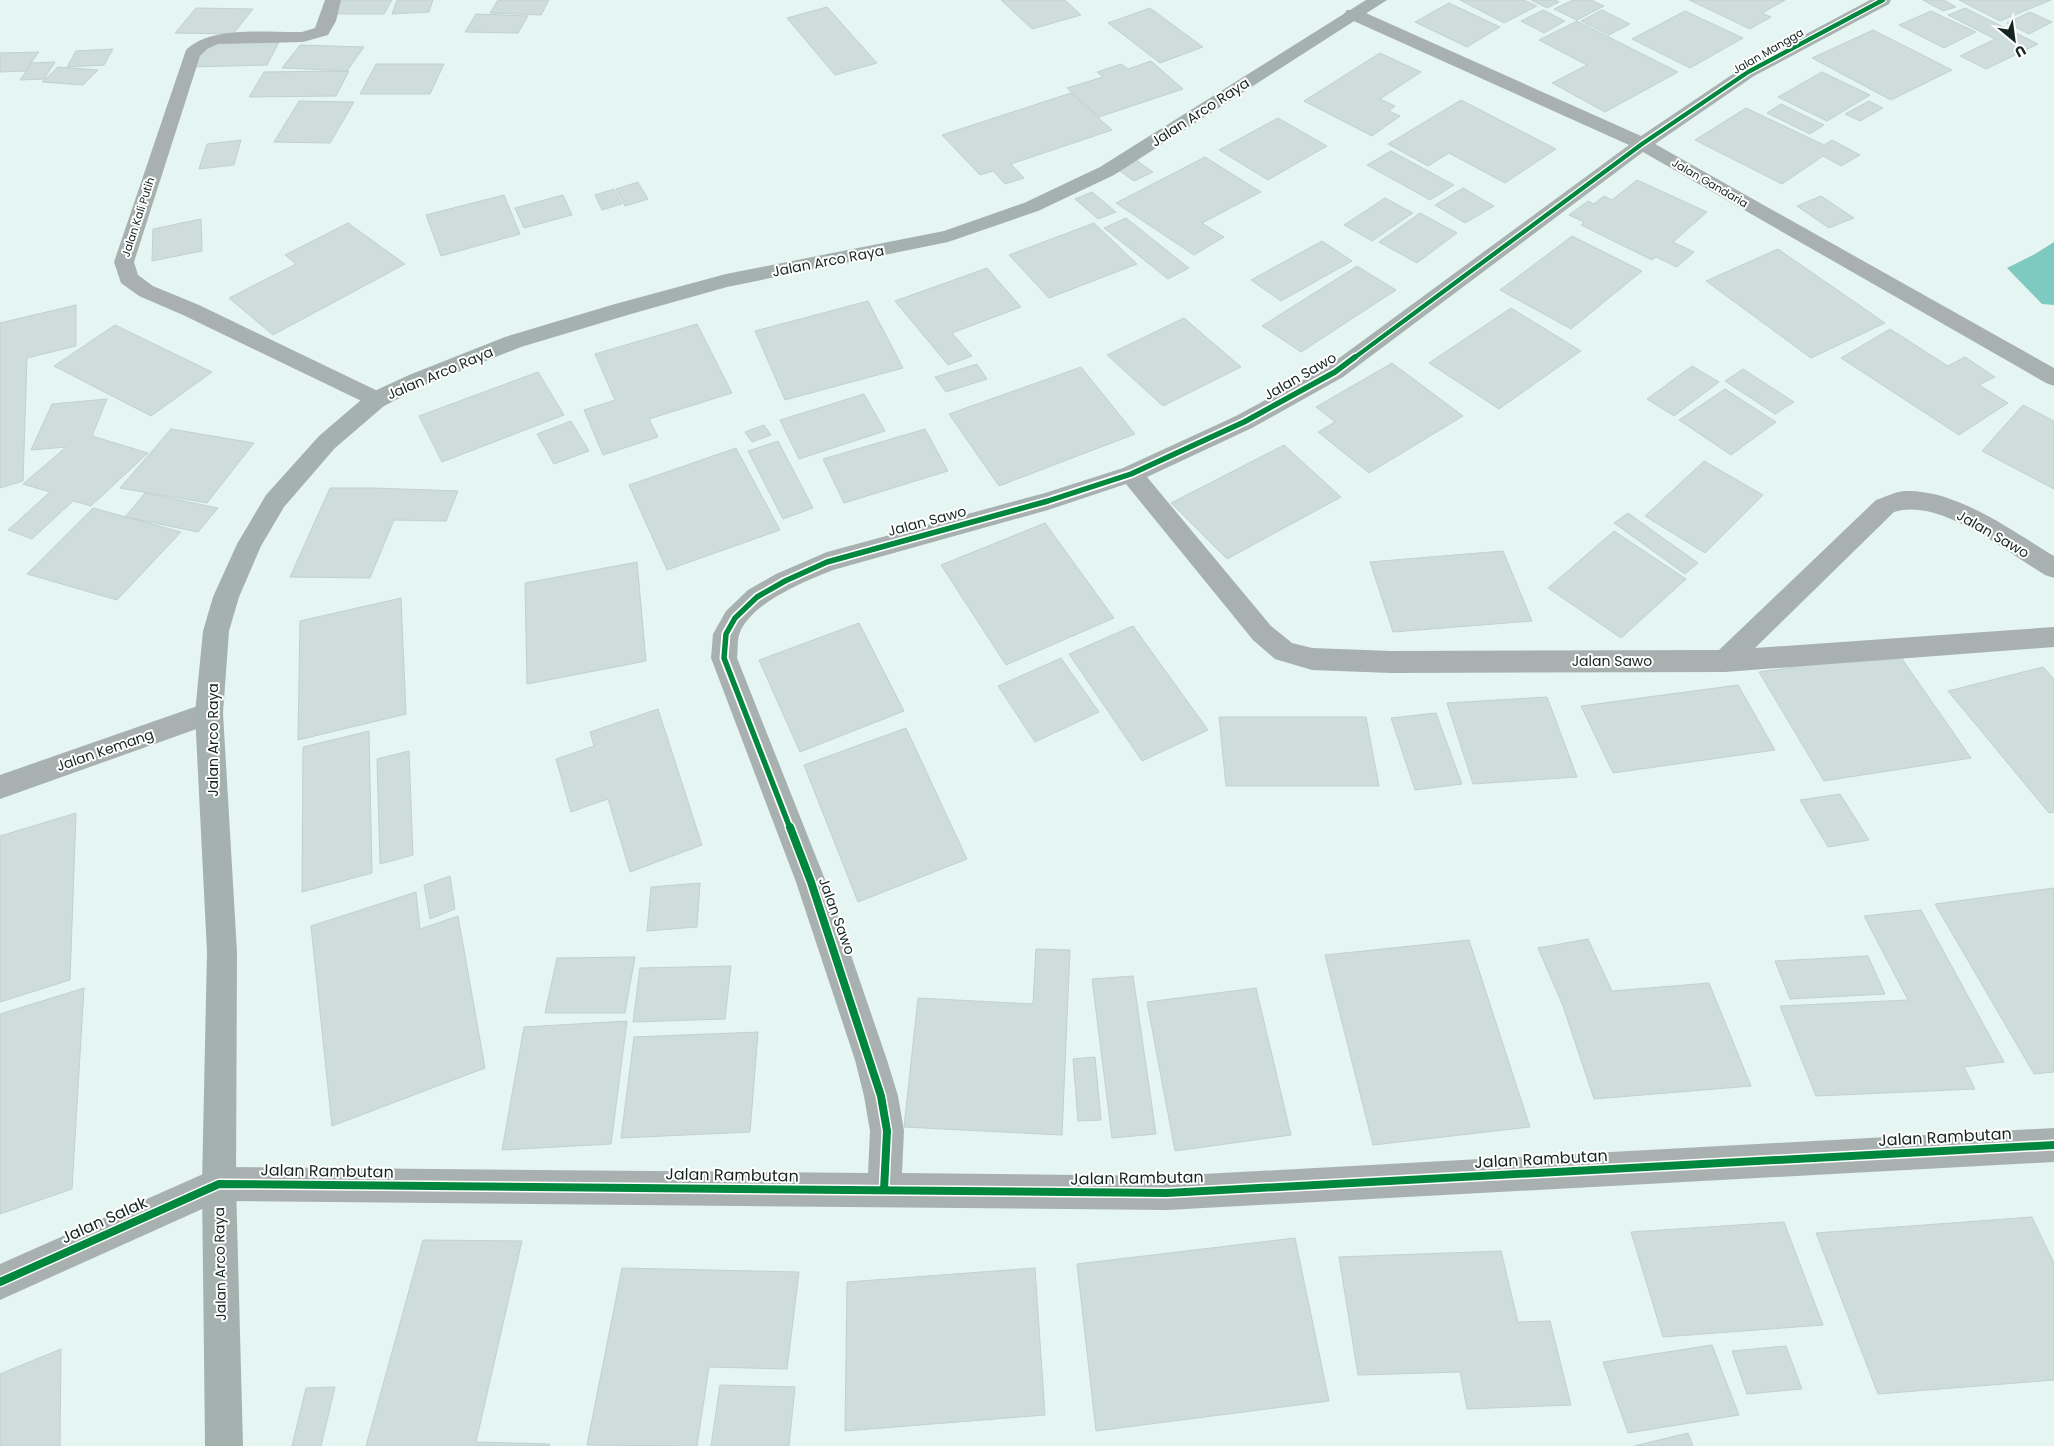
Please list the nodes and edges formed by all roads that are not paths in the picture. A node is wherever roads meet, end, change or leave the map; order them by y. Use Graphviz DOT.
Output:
graph roads {
  1 [pos="333,0"];
  2 [pos="1379,0"];
  3 [pos="1883,0"];
  4 [pos="1353,14"];
  5 [pos="1642,144"];
  6 [pos="2054,378"];
  7 [pos="376,400"];
  8 [pos="1131,474"];
  9 [pos="2054,568"];
  10 [pos="2054,636"];
  11 [pos="1725,661"];
  12 [pos="210,713"];
  13 [pos="0,787"];
  14 [pos="2054,1145"];
  15 [pos="219,1184"];
  16 [pos="884,1190"];
  17 [pos="0,1282"];
  18 [pos="224,1446"];
  1 -- 7 [label="street, Jalan Kali Putih"];
  2 -- 4 [label="main road, Jalan Arco Raya"];
  3 -- 5 [label="street, Jalan Mangga"];
  4 -- 5 [label="street, Jalan Gandaria"];
  4 -- 7 [label="main road, Jalan Arco Raya"];
  5 -- 6 [label="street, Jalan Gandaria"];
  5 -- 8 [label="street, Jalan Sawo"];
  7 -- 12 [label="main road, Jalan Arco Raya"];
  8 -- 11 [label="street, Jalan Sawo"];
  8 -- 16 [label="street, Jalan Sawo"];
  9 -- 11 [label="street, Jalan Sawo"];
  10 -- 11 [label="street, Jalan Sawo"];
  12 -- 13 [label="street, Jalan Kemang"];
  12 -- 15 [label="main road, Jalan Arco Raya"];
  14 -- 16 [label="street, Jalan Rambutan"];
  15 -- 16 [label="street, Jalan Rambutan"];
  15 -- 17 [label="street, Jalan Salak"];
  15 -- 18 [label="main road, Jalan Arco Raya"];
}
